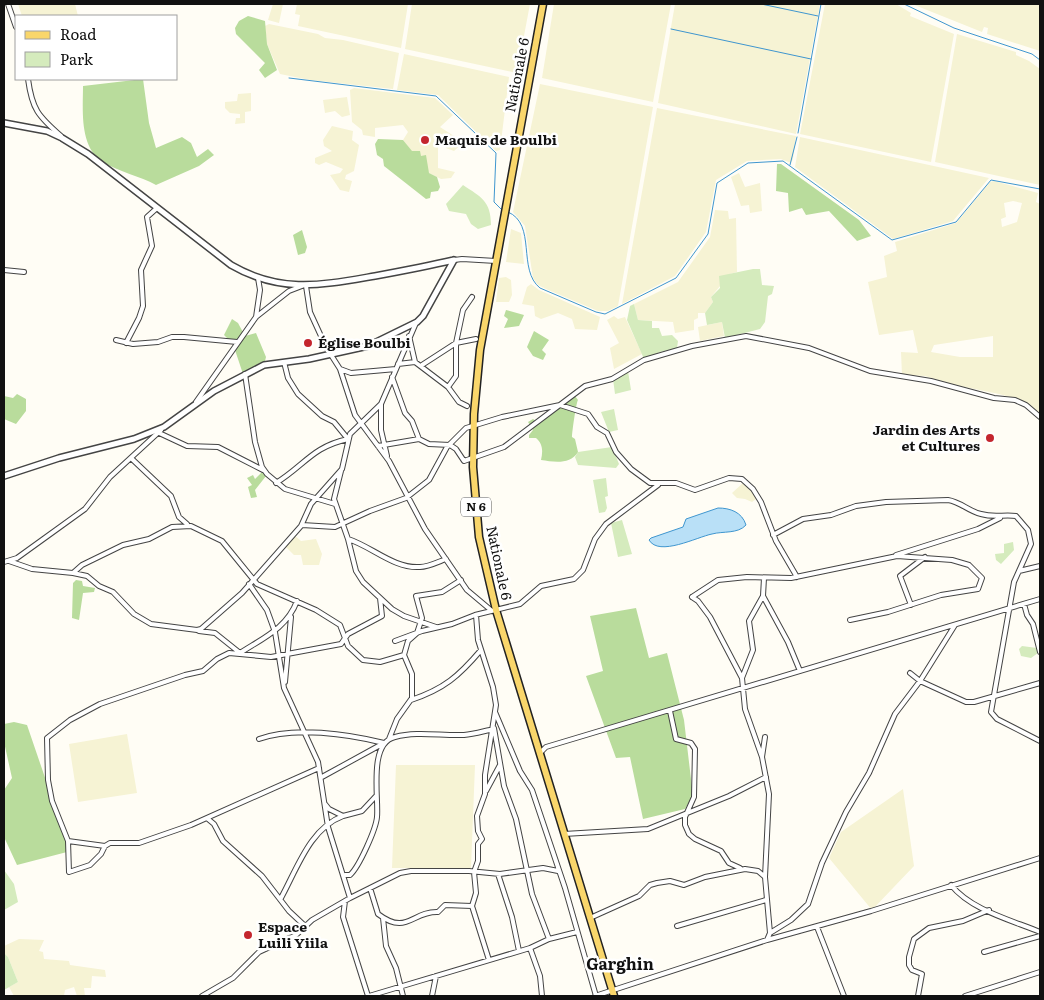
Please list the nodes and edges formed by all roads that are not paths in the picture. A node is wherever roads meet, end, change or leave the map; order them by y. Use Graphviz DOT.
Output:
graph roads {
  1 [pos="8,4"];
  2 [pos="543,4"];
  3 [pos="15,25"];
  4 [pos="28,80"];
  5 [pos="4,123"];
  6 [pos="62,138"];
  7 [pos="157,208"];
  8 [pos="454,260"];
  9 [pos="496,261"];
  10 [pos="4,270"];
  11 [pos="24,272"];
  12 [pos="258,278"];
  13 [pos="304,286"];
  14 [pos="472,297"];
  15 [pos="256,317"];
  16 [pos="417,322"];
  17 [pos="410,336"];
  18 [pos="476,339"];
  19 [pos="116,340"];
  20 [pos="126,342"];
  21 [pos="237,342"];
  22 [pos="456,343"];
  23 [pos="331,354"];
  24 [pos="284,362"];
  25 [pos="415,362"];
  26 [pos="398,364"];
  27 [pos="422,365"];
  28 [pos="340,369"];
  29 [pos="396,369"];
  30 [pos="245,374"];
  31 [pos="392,377"];
  32 [pos="448,387"];
  33 [pos="195,404"];
  34 [pos="381,404"];
  35 [pos="560,405"];
  36 [pos="468,406"];
  37 [pos="1040,417"];
  38 [pos="360,423"];
  39 [pos="473,426"];
  40 [pos="164,427"];
  41 [pos="152,432"];
  42 [pos="159,432"];
  43 [pos="348,439"];
  44 [pos="419,439"];
  45 [pos="384,445"];
  46 [pos="378,446"];
  47 [pos="450,446"];
  48 [pos="132,459"];
  49 [pos="388,459"];
  50 [pos="473,459"];
  51 [pos="342,469"];
  52 [pos="265,472"];
  53 [pos="4,476"];
  54 [pos="276,483"];
  55 [pos="658,485"];
  56 [pos="408,497"];
  57 [pos="315,500"];
  58 [pos="335,504"];
  59 [pos="1000,518"];
  60 [pos="343,522"];
  61 [pos="302,525"];
  62 [pos="191,526"];
  63 [pos="773,535"];
  64 [pos="348,539"];
  65 [pos="925,556"];
  66 [pos="891,557"];
  67 [pos="446,560"];
  68 [pos="9,561"];
  69 [pos="4,562"];
  70 [pos="1040,566"];
  71 [pos="1019,571"];
  72 [pos="73,573"];
  73 [pos="797,577"];
  74 [pos="764,578"];
  75 [pos="460,580"];
  76 [pos="251,582"];
  77 [pos="763,596"];
  78 [pos="380,598"];
  79 [pos="297,601"];
  80 [pos="1039,601"];
  81 [pos="911,604"];
  82 [pos="1024,604"];
  83 [pos="1010,608"];
  84 [pos="494,610"];
  85 [pos="292,614"];
  86 [pos="476,615"];
  87 [pos="850,620"];
  88 [pos="421,622"];
  89 [pos="955,625"];
  90 [pos="437,628"];
  91 [pos="197,630"];
  92 [pos="275,632"];
  93 [pos="417,633"];
  94 [pos="344,639"];
  95 [pos="395,641"];
  96 [pos="481,650"];
  97 [pos="1040,652"];
  98 [pos="240,653"];
  99 [pos="287,655"];
  100 [pos="404,655"];
  101 [pos="279,656"];
  102 [pos="800,672"];
  103 [pos="910,673"];
  104 [pos="742,678"];
  105 [pos="920,681"];
  106 [pos="1040,683"];
  107 [pos="284,688"];
  108 [pos="741,689"];
  109 [pos="993,696"];
  110 [pos="411,700"];
  111 [pos="495,711"];
  112 [pos="670,711"];
  113 [pos="494,727"];
  114 [pos="306,733"];
  115 [pos="765,736"];
  116 [pos="259,739"];
  117 [pos="389,739"];
  118 [pos="1040,741"];
  119 [pos="384,743"];
  120 [pos="540,753"];
  121 [pos="762,758"];
  122 [pos="500,765"];
  123 [pos="319,768"];
  124 [pos="322,777"];
  125 [pos="766,777"];
  126 [pos="485,794"];
  127 [pos="376,796"];
  128 [pos="324,802"];
  129 [pos="687,814"];
  130 [pos="343,816"];
  131 [pos="208,818"];
  132 [pos="328,823"];
  133 [pos="564,834"];
  134 [pos="68,841"];
  135 [pos="105,846"];
  136 [pos="1040,858"];
  137 [pos="745,869"];
  138 [pos="558,871"];
  139 [pos="474,872"];
  140 [pos="528,872"];
  141 [pos="498,874"];
  142 [pos="345,876"];
  143 [pos="765,877"];
  144 [pos="951,885"];
  145 [pos="370,888"];
  146 [pos="281,898"];
  147 [pos="350,898"];
  148 [pos="766,900"];
  149 [pos="345,901"];
  150 [pos="472,906"];
  151 [pos="989,910"];
  152 [pos="383,918"];
  153 [pos="590,918"];
  154 [pos="305,926"];
  155 [pos="677,926"];
  156 [pos="817,927"];
  157 [pos="577,932"];
  158 [pos="1040,932"];
  159 [pos="770,933"];
  160 [pos="1040,936"];
  161 [pos="549,939"];
  162 [pos="767,940"];
  163 [pos="530,948"];
  164 [pos="520,951"];
  165 [pos="984,952"];
  166 [pos="489,960"];
  167 [pos="1040,972"];
  168 [pos="436,976"];
  169 [pos="400,986"];
  170 [pos="614,993"];
  171 [pos="202,996"];
  172 [pos="368,996"];
  173 [pos="403,996"];
  174 [pos="432,996"];
  175 [pos="542,996"];
  176 [pos="596,996"];
  177 [pos="844,996"];
  178 [pos="918,996"];
  179 [pos="965,996"];
  1 -- 3 [label="street"];
  2 -- 9 [label="main road, Nationale 6 / N 6"];
  4 -- 6 [label="street"];
  5 -- 6 [label="street"];
  6 -- 7 [label="street"];
  7 -- 12 [label="street"];
  7 -- 20 [label="street"];
  8 -- 9 [label="street"];
  8 -- 13 [label="street"];
  8 -- 16 [label="street"];
  9 -- 39 [label="main road, Nationale 6 / N 6"];
  10 -- 11 [label="street"];
  12 -- 13 [label="street"];
  12 -- 15 [label="street"];
  13 -- 15 [label="street"];
  13 -- 23 [label="street"];
  14 -- 22 [label="street"];
  15 -- 21 [label="street"];
  16 -- 17 [label="street"];
  16 -- 23 [label="street"];
  17 -- 25 [label="street"];
  17 -- 26 [label="street"];
  18 -- 22 [label="street"];
  19 -- 20 [label="street"];
  20 -- 21 [label="street"];
  21 -- 33 [label="street"];
  22 -- 27 [label="street"];
  22 -- 32 [label="street"];
  23 -- 24 [label="street"];
  23 -- 28 [label="street"];
  24 -- 30 [label="street"];
  24 -- 43 [label="street"];
  25 -- 26 [label="street"];
  25 -- 27 [label="street"];
  26 -- 29 [label="street"];
  27 -- 32 [label="street"];
  28 -- 29 [label="street"];
  28 -- 38 [label="street"];
  29 -- 31 [label="street"];
  30 -- 33 [label="street"];
  30 -- 52 [label="street"];
  31 -- 34 [label="street"];
  31 -- 44 [label="street"];
  32 -- 36 [label="street"];
  33 -- 40 [label="street"];
  34 -- 38 [label="street"];
  34 -- 45 [label="street"];
  35 -- 37 [label="street"];
  35 -- 39 [label="street"];
  35 -- 50 [label="street"];
  35 -- 55 [label="street"];
  38 -- 43 [label="street"];
  38 -- 46 [label="street"];
  39 -- 47 [label="street"];
  39 -- 50 [label="main road, Nationale 6 / N 6"];
  40 -- 41 [label="street"];
  40 -- 42 [label="street"];
  41 -- 42 [label="street"];
  41 -- 53 [label="street"];
  42 -- 48 [label="street"];
  42 -- 52 [label="street"];
  43 -- 51 [label="street"];
  43 -- 54 [label="street"];
  44 -- 45 [label="street"];
  44 -- 47 [label="street"];
  45 -- 46 [label="street"];
  45 -- 49 [label="street"];
  46 -- 49 [label="street"];
  47 -- 50 [label="street"];
  47 -- 56 [label="street"];
  48 -- 62 [label="street"];
  48 -- 68 [label="street"];
  49 -- 56 [label="street"];
  50 -- 84 [label="main road, Nationale 6 / N 6"];
  51 -- 57 [label="street"];
  51 -- 58 [label="street"];
  52 -- 54 [label="street"];
  54 -- 57 [label="street"];
  55 -- 63 [label="street"];
  55 -- 84 [label="street"];
  56 -- 60 [label="street"];
  56 -- 67 [label="street"];
  57 -- 58 [label="street"];
  57 -- 61 [label="street"];
  58 -- 60 [label="street"];
  59 -- 63 [label="street"];
  59 -- 66 [label="street"];
  59 -- 71 [label="street"];
  60 -- 61 [label="street"];
  60 -- 64 [label="street"];
  61 -- 76 [label="street"];
  62 -- 72 [label="street"];
  62 -- 76 [label="street"];
  63 -- 73 [label="street"];
  64 -- 67 [label="street"];
  64 -- 78 [label="street"];
  65 -- 66 [label="street"];
  65 -- 81 [label="street"];
  65 -- 81 [label="street"];
  66 -- 73 [label="street"];
  67 -- 75 [label="street"];
  68 -- 69 [label="street"];
  68 -- 72 [label="street"];
  70 -- 71 [label="street"];
  71 -- 83 [label="street"];
  72 -- 91 [label="street"];
  73 -- 74 [label="street"];
  74 -- 77 [label="street"];
  74 -- 104 [label="street"];
  75 -- 84 [label="street"];
  75 -- 88 [label="street"];
  76 -- 79 [label="street"];
  76 -- 91 [label="street"];
  76 -- 92 [label="street"];
  77 -- 102 [label="street"];
  77 -- 104 [label="street"];
  78 -- 88 [label="street"];
  78 -- 94 [label="street"];
  79 -- 85 [label="street"];
  79 -- 94 [label="street"];
  80 -- 82 [label="street"];
  81 -- 87 [label="street"];
  82 -- 83 [label="street"];
  82 -- 97 [label="street"];
  83 -- 89 [label="street"];
  83 -- 109 [label="street"];
  84 -- 86 [label="street"];
  84 -- 120 [label="main road, Nationale 6 / N 6"];
  85 -- 92 [label="street"];
  85 -- 99 [label="street"];
  86 -- 90 [label="street"];
  86 -- 96 [label="street"];
  88 -- 90 [label="street"];
  88 -- 93 [label="street"];
  89 -- 102 [label="street"];
  89 -- 105 [label="street"];
  90 -- 93 [label="street"];
  91 -- 98 [label="street"];
  92 -- 98 [label="street"];
  92 -- 101 [label="street"];
  93 -- 95 [label="street"];
  93 -- 100 [label="street"];
  94 -- 99 [label="street"];
  94 -- 100 [label="street"];
  96 -- 110 [label="street"];
  96 -- 111 [label="street"];
  98 -- 101 [label="street"];
  98 -- 134 [label="street"];
  99 -- 101 [label="street"];
  99 -- 107 [label="street"];
  100 -- 110 [label="street"];
  101 -- 107 [label="street"];
  102 -- 108 [label="street"];
  103 -- 105 [label="street"];
  104 -- 108 [label="street"];
  105 -- 109 [label="street"];
  105 -- 159 [label="street"];
  106 -- 109 [label="street"];
  107 -- 114 [label="street"];
  108 -- 112 [label="street"];
  108 -- 121 [label="street"];
  109 -- 118 [label="street"];
  110 -- 117 [label="street"];
  111 -- 113 [label="street"];
  111 -- 138 [label="street"];
  112 -- 120 [label="street"];
  112 -- 129 [label="street"];
  113 -- 117 [label="street"];
  113 -- 122 [label="street"];
  113 -- 126 [label="street"];
  114 -- 116 [label="street"];
  114 -- 119 [label="street"];
  114 -- 123 [label="street"];
  115 -- 121 [label="street"];
  117 -- 119 [label="street"];
  119 -- 124 [label="street"];
  119 -- 127 [label="street"];
  120 -- 133 [label="main road, Nationale 6 / N 6"];
  121 -- 125 [label="street"];
  122 -- 126 [label="street"];
  122 -- 140 [label="street"];
  123 -- 124 [label="street"];
  123 -- 131 [label="street"];
  124 -- 128 [label="street"];
  125 -- 129 [label="street"];
  125 -- 143 [label="street"];
  126 -- 139 [label="street"];
  127 -- 130 [label="street"];
  127 -- 142 [label="street"];
  128 -- 130 [label="street"];
  128 -- 132 [label="street"];
  129 -- 133 [label="street"];
  129 -- 137 [label="street"];
  130 -- 132 [label="street"];
  131 -- 135 [label="street"];
  131 -- 146 [label="street"];
  132 -- 142 [label="street"];
  132 -- 146 [label="street"];
  133 -- 153 [label="main road, Nationale 6 / N 6"];
  134 -- 135 [label="street"];
  134 -- 135 [label="street"];
  136 -- 144 [label="street"];
  137 -- 143 [label="street"];
  137 -- 153 [label="street"];
  138 -- 140 [label="street"];
  138 -- 157 [label="street"];
  139 -- 141 [label="street"];
  139 -- 145 [label="street"];
  139 -- 150 [label="street"];
  140 -- 141 [label="street"];
  140 -- 161 [label="street"];
  141 -- 164 [label="street"];
  142 -- 147 [label="street"];
  143 -- 148 [label="street"];
  144 -- 151 [label="street"];
  144 -- 156 [label="street"];
  145 -- 147 [label="street"];
  145 -- 152 [label="street"];
  146 -- 154 [label="street"];
  147 -- 149 [label="street"];
  148 -- 155 [label="street"];
  148 -- 159 [label="street"];
  149 -- 154 [label="street"];
  149 -- 172 [label="street"];
  150 -- 152 [label="street"];
  150 -- 166 [label="street"];
  151 -- 158 [label="street"];
  151 -- 178 [label="street"];
  152 -- 169 [label="street"];
  153 -- 170 [label="main road, Nationale 6 / N 6"];
  154 -- 171 [label="street"];
  156 -- 162 [label="street"];
  156 -- 177 [label="street"];
  157 -- 161 [label="street"];
  157 -- 176 [label="street"];
  159 -- 162 [label="street"];
  160 -- 165 [label="street"];
  161 -- 163 [label="street"];
  162 -- 170 [label="street"];
  163 -- 164 [label="street"];
  163 -- 175 [label="street"];
  164 -- 166 [label="street"];
  166 -- 168 [label="street"];
  167 -- 179 [label="street"];
  168 -- 169 [label="street"];
  168 -- 174 [label="street"];
  169 -- 172 [label="street"];
  169 -- 173 [label="street"];
  170 -- 176 [label="street"];
}
